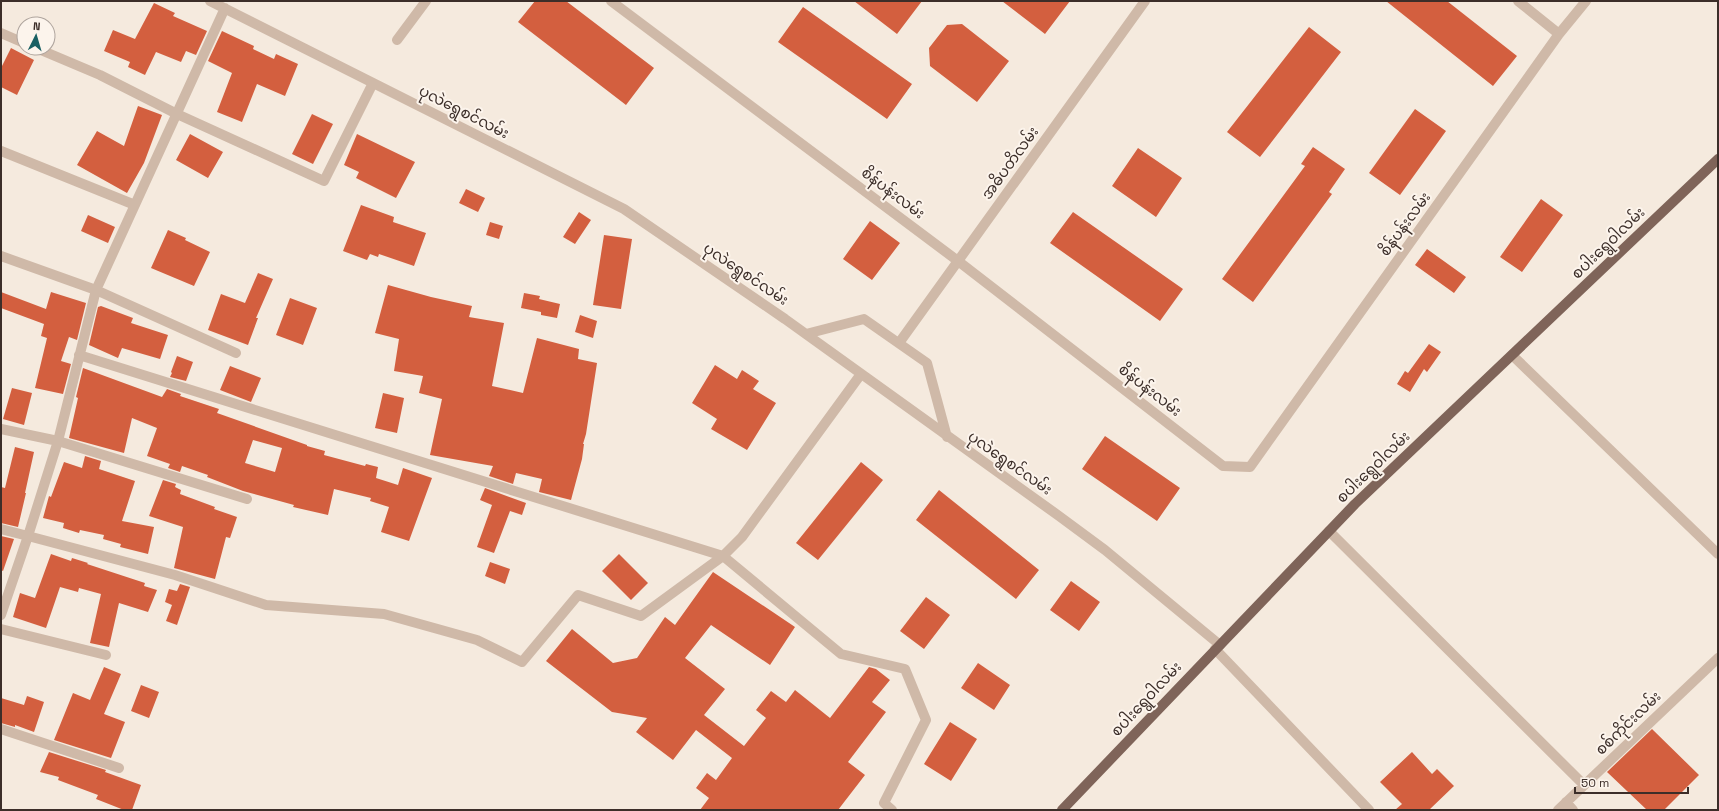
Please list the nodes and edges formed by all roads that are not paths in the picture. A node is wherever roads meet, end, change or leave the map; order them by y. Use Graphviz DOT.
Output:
graph roads {
  1 [pos="210,1"];
  2 [pos="426,1"];
  3 [pos="611,1"];
  4 [pos="1145,1"];
  5 [pos="1518,1"];
  6 [pos="1586,1"];
  7 [pos="225,8"];
  8 [pos="1,33"];
  9 [pos="1559,34"];
  10 [pos="16,40"];
  11 [pos="397,40"];
  12 [pos="55,56"];
  13 [pos="373,83"];
  14 [pos="177,114"];
  15 [pos="1,151"];
  16 [pos="1718,159"];
  17 [pos="135,205"];
  18 [pos="1,256"];
  19 [pos="958,261"];
  20 [pos="96,290"];
  21 [pos="806,334"];
  22 [pos="899,343"];
  23 [pos="236,353"];
  24 [pos="79,355"];
  25 [pos="1512,355"];
  26 [pos="861,374"];
  27 [pos="1,429"];
  28 [pos="947,437"];
  29 [pos="58,441"];
  30 [pos="247,499"];
  31 [pos="1,529"];
  32 [pos="1329,531"];
  33 [pos="28,536"];
  34 [pos="1718,554"];
  35 [pos="723,556"];
  36 [pos="1,615"];
  37 [pos="1,629"];
  38 [pos="1218,647"];
  39 [pos="106,655"];
  40 [pos="1718,658"];
  41 [pos="1,729"];
  42 [pos="119,768"];
  43 [pos="1584,785"];
  44 [pos="1569,806"];
  45 [pos="1067,808"];
  46 [pos="892,810"];
  47 [pos="1369,810"];
  48 [pos="1558,810"];
  1 -- 7 [label="street, ပုလဲရွေစင်လမ်း"];
  2 -- 11 [label="street"];
  3 -- 19 [label="street, စိန်ပန်းလမ်း"];
  4 -- 19 [label="street, အဓိပတိလမ်း"];
  5 -- 9 [label="street"];
  6 -- 9 [label="street"];
  7 -- 13 [label="street, ပုလဲရွေစင်လမ်း"];
  7 -- 14 [label="street"];
  8 -- 10 [label="street"];
  9 -- 19 [label="street, စိန်ပန်းလမ်း"];
  12 -- 14 [label="street"];
  13 -- 14 [label="street"];
  13 -- 21 [label="street, ပုလဲရွေစင်လမ်း"];
  14 -- 17 [label="street"];
  15 -- 17 [label="street"];
  16 -- 25 [label="main road, စပါးရွေဝါလမ်း"];
  17 -- 20 [label="street"];
  18 -- 20 [label="street"];
  19 -- 22 [label="street, အဓိပတိလမ်း"];
  20 -- 23 [label="street"];
  20 -- 24 [label="street"];
  21 -- 22 [label="street"];
  21 -- 26 [label="street, ပုလဲရွေစင်လမ်း"];
  22 -- 28 [label="street"];
  24 -- 29 [label="street"];
  24 -- 35 [label="street"];
  25 -- 32 [label="main road, စပါးရွေဝါလမ်း"];
  25 -- 34 [label="street"];
  26 -- 28 [label="street, ပုလဲရွေစင်လမ်း"];
  26 -- 35 [label="street"];
  27 -- 29 [label="street"];
  28 -- 38 [label="street, ပုလဲရွေစင်လမ်း"];
  29 -- 30 [label="street"];
  29 -- 33 [label="street"];
  31 -- 33 [label="street"];
  32 -- 38 [label="main road, စပါးရွေဝါလမ်း"];
  32 -- 43 [label="street"];
  33 -- 35 [label="street"];
  33 -- 36 [label="street"];
  35 -- 46 [label="street"];
  37 -- 39 [label="street"];
  38 -- 45 [label="main road, စပါးရွေဝါလမ်း"];
  38 -- 47 [label="street, ပုလဲရွေစင်လမ်း"];
  40 -- 43 [label="street, စစ်ကိုင်းလမ်း"];
  41 -- 42 [label="street"];
  43 -- 44 [label="street, စစ်ကိုင်းလမ်း"];
  44 -- 48 [label="street, စစ်ကိုင်းလမ်း"];
}
